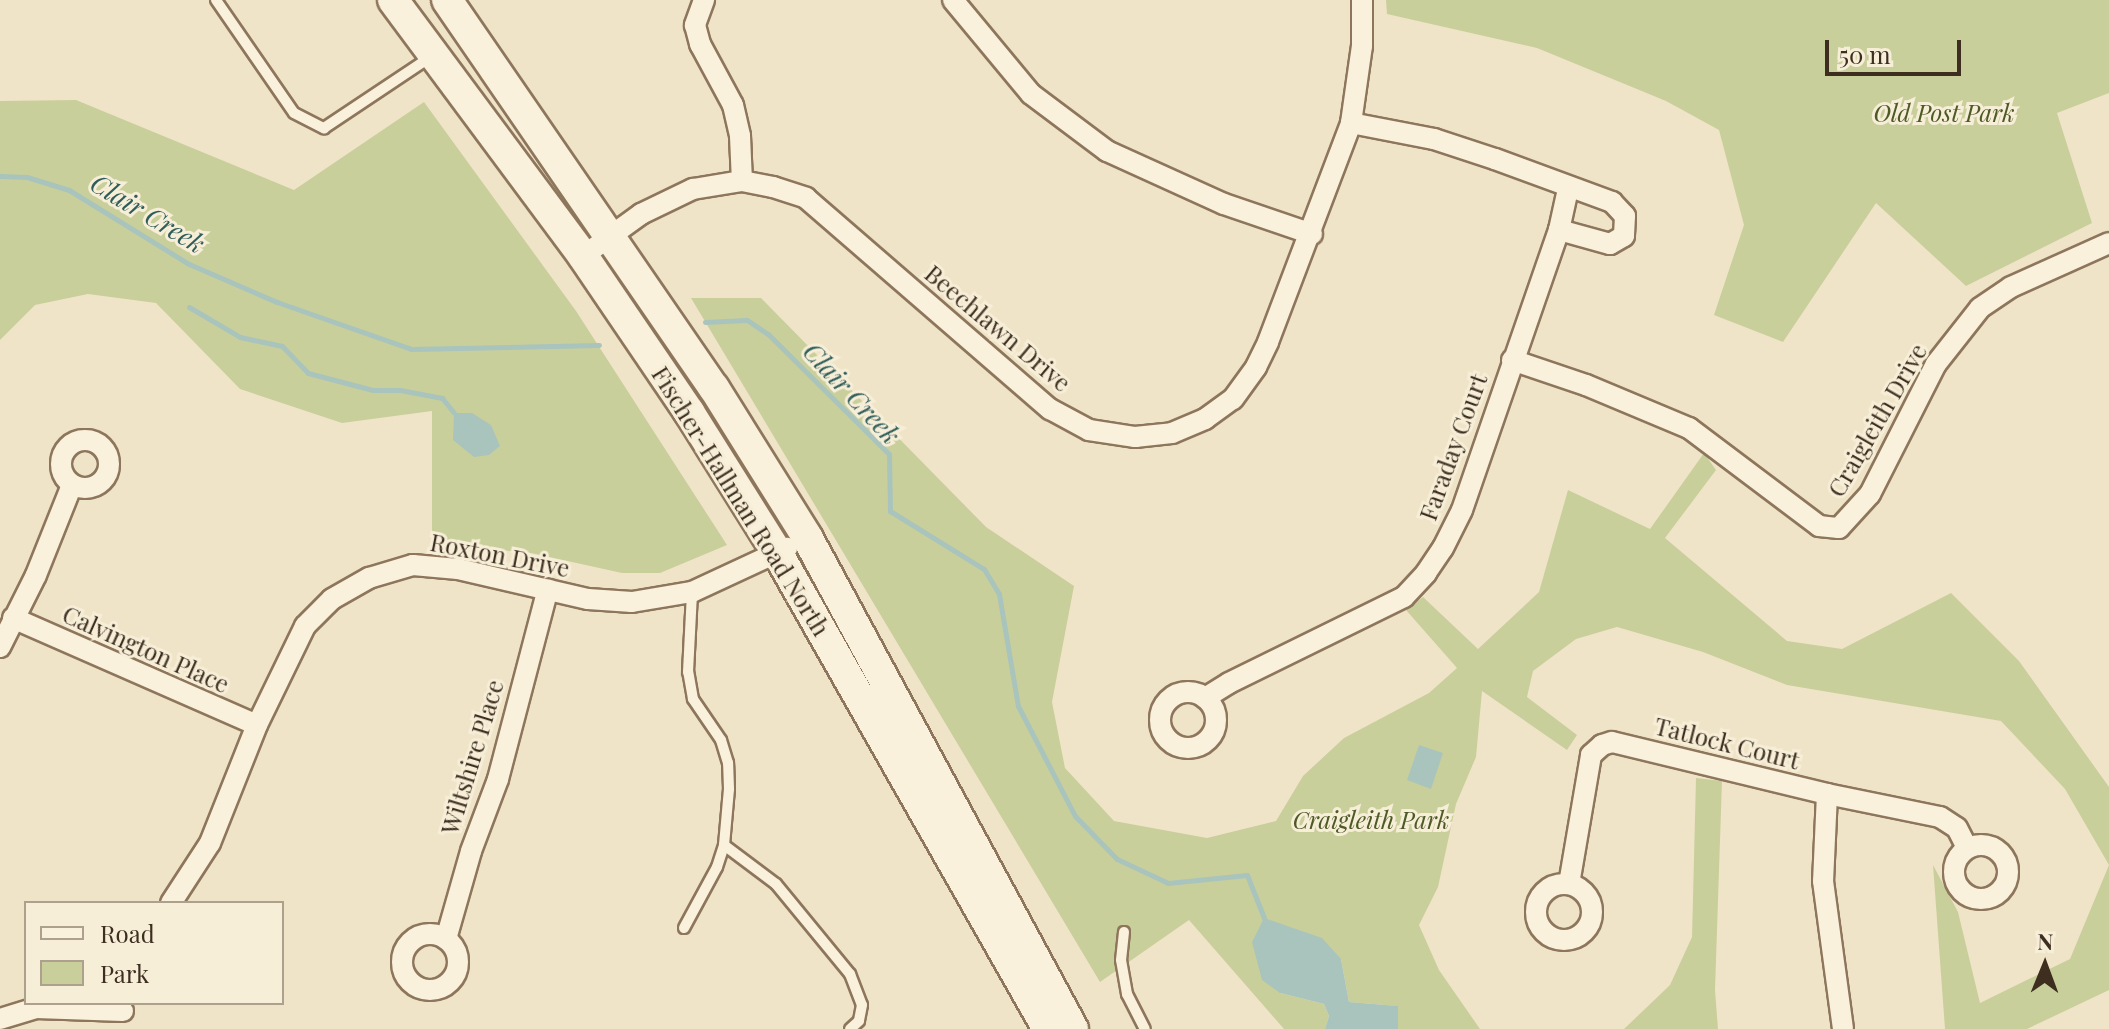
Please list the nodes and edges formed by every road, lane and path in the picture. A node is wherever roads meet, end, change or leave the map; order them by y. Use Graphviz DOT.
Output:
graph roads {
  1 [pos="216,0"];
  2 [pos="393,0"];
  3 [pos="447,0"];
  4 [pos="704,0"];
  5 [pos="953,0"];
  6 [pos="1362,0"];
  7 [pos="432,56"];
  8 [pos="1351,123"];
  9 [pos="742,181"];
  10 [pos="1568,189"];
  11 [pos="1559,230"];
  12 [pos="1312,234"];
  13 [pos="610,237"];
  14 [pos="2109,243"];
  15 [pos="583,256"];
  16 [pos="1512,360"];
  17 [pos="72,485"];
  18 [pos="807,537"];
  19 [pos="778,554"];
  20 [pos="548,589"];
  21 [pos="692,592"];
  22 [pos="13,618"];
  23 [pos="0,647"];
  24 [pos="1205,698"];
  25 [pos="257,725"];
  26 [pos="1827,794"];
  27 [pos="724,845"];
  28 [pos="1967,848"];
  29 [pos="1569,884"];
  30 [pos="172,901"];
  31 [pos="684,928"];
  32 [pos="1124,932"];
  33 [pos="446,939"];
  34 [pos="125,1014"];
  35 [pos="0,1019"];
  36 [pos="850,1029"];
  37 [pos="1048,1029"];
  38 [pos="1073,1029"];
  39 [pos="1145,1029"];
  40 [pos="1843,1029"];
  1 -- 7 [label="lane"];
  2 -- 7 [label="main road, Fischer-Hallman Road North"];
  3 -- 13 [label="main road, Fischer-Hallman Road North"];
  4 -- 9 [label="street"];
  5 -- 12 [label="street"];
  6 -- 8 [label="street, Beechlawn Drive"];
  7 -- 15 [label="main road, Fischer-Hallman Road North"];
  8 -- 10 [label="street"];
  8 -- 12 [label="street, Beechlawn Drive"];
  9 -- 12 [label="street, Beechlawn Drive"];
  9 -- 13 [label="street, Beechlawn Drive"];
  10 -- 11 [label="street, Faraday Court"];
  10 -- 11 [label="street"];
  11 -- 16 [label="street, Faraday Court"];
  13 -- 15 [label="street, Beechlawn Drive"];
  13 -- 18 [label="main road, Fischer-Hallman Road North"];
  14 -- 16 [label="street, Craigleith Drive"];
  15 -- 19 [label="main road, Fischer-Hallman Road North"];
  16 -- 24 [label="street, Faraday Court"];
  17 -- 22 [label="street"];
  18 -- 19 [label="street, Roxton Drive"];
  18 -- 38 [label="main road, Fischer-Hallman Road North"];
  19 -- 21 [label="street, Roxton Drive"];
  19 -- 37 [label="main road, Fischer-Hallman Road North"];
  20 -- 21 [label="street, Roxton Drive"];
  20 -- 25 [label="street, Roxton Drive"];
  20 -- 33 [label="street, Wiltshire Place"];
  21 -- 27 [label="lane"];
  22 -- 23 [label="street"];
  22 -- 25 [label="street, Calvington Place"];
  25 -- 30 [label="street, Roxton Drive"];
  26 -- 28 [label="street, Tatlock Court"];
  26 -- 29 [label="street, Tatlock Court"];
  26 -- 40 [label="street"];
  27 -- 31 [label="lane"];
  27 -- 36 [label="lane"];
  32 -- 39 [label="lane"];
  34 -- 35 [label="street"];
}
